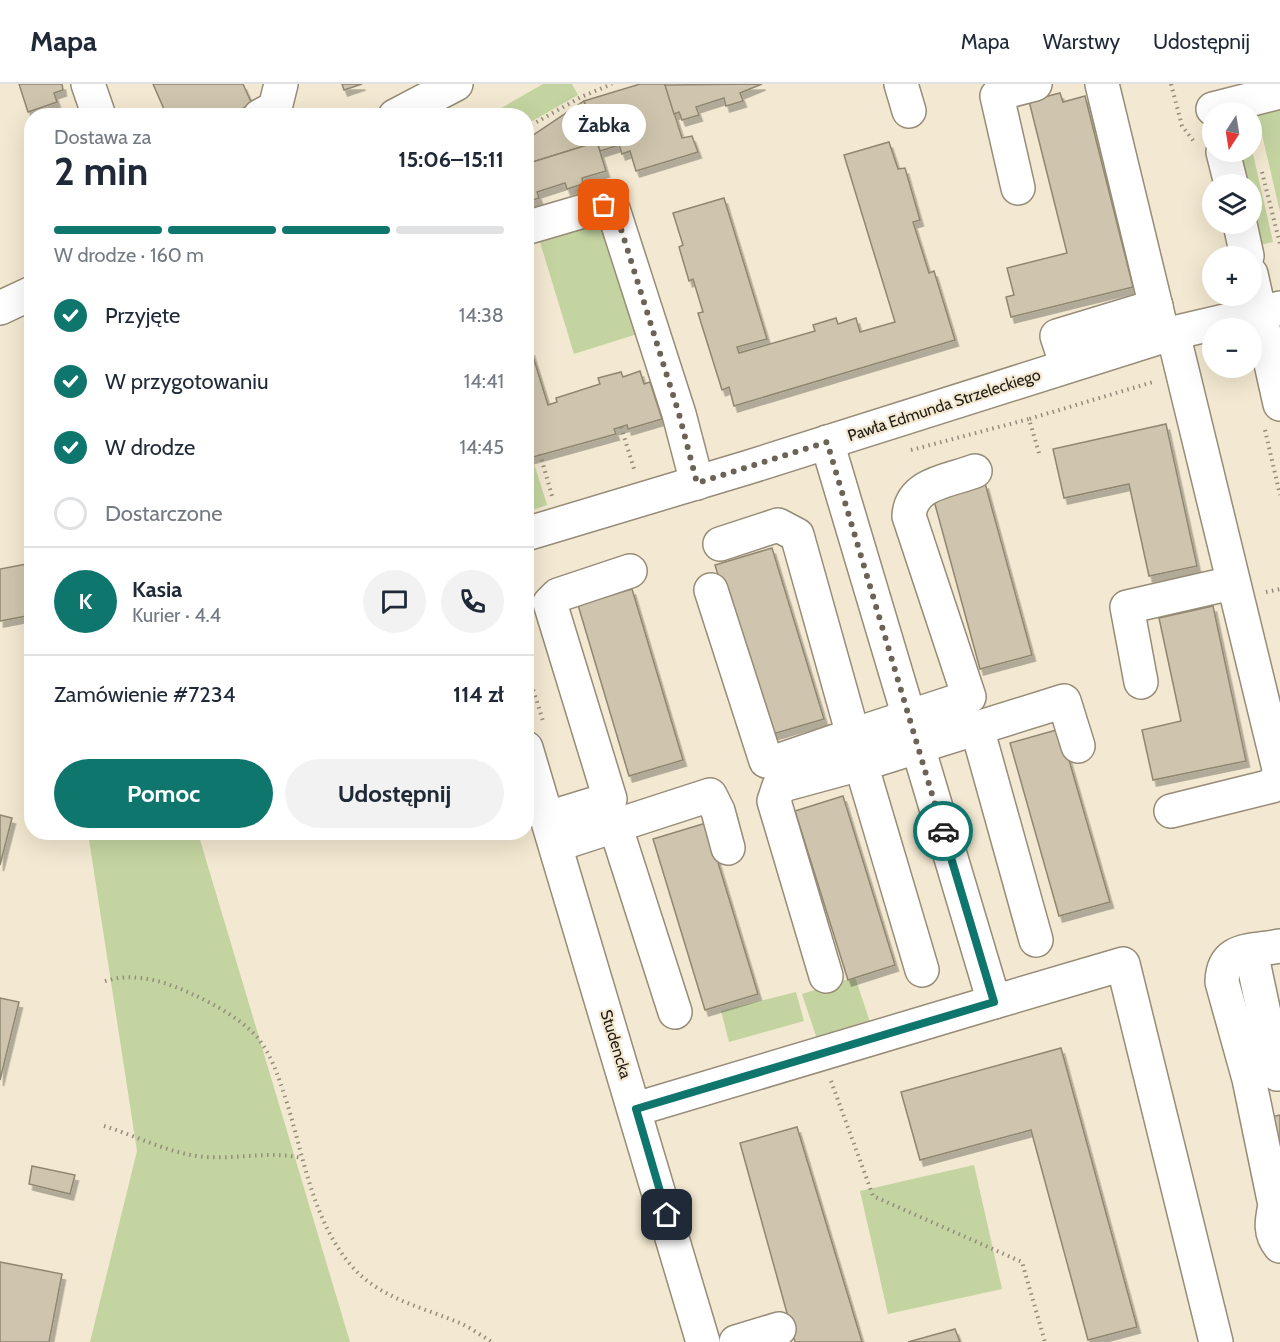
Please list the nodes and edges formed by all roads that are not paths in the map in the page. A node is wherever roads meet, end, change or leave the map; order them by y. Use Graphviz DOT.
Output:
graph roads {
  1 [pos="88,84"];
  2 [pos="281,84"];
  3 [pos="1035,84"];
  4 [pos="1102,84"];
  5 [pos="452,85"];
  6 [pos="1280,93"];
  7 [pos="1211,102"];
  8 [pos="96,108"];
  9 [pos="275,108"];
  10 [pos="410,108"];
  11 [pos="1018,188"];
  12 [pos="534,226"];
  13 [pos="1262,295"];
  14 [pos="24,297"];
  15 [pos="0,308"];
  16 [pos="1270,311"];
  17 [pos="1164,325"];
  18 [pos="1280,404"];
  19 [pos="827,442"];
  20 [pos="975,471"];
  21 [pos="697,483"];
  22 [pos="534,532"];
  23 [pos="720,544"];
  24 [pos="630,571"];
  25 [pos="1232,583"];
  26 [pos="711,590"];
  27 [pos="1141,682"];
  28 [pos="976,728"];
  29 [pos="914,732"];
  30 [pos="1078,746"];
  31 [pos="857,750"];
  32 [pos="534,773"];
  33 [pos="1171,811"];
  34 [pos="615,825"];
  35 [pos="552,831"];
  36 [pos="728,848"];
  37 [pos="1036,940"];
  38 [pos="1265,949"];
  39 [pos="922,970"];
  40 [pos="826,976"];
  41 [pos="994,1002"];
  42 [pos="675,1012"];
  43 [pos="1269,1076"];
  44 [pos="636,1109"];
  45 [pos="1276,1195"];
  46 [pos="1280,1246"];
  47 [pos="779,1329"];
  48 [pos="703,1342"];
  49 [pos="736,1342"];
  50 [pos="1216,1342"];
  1 -- 8 [label="street"];
  2 -- 9 [label="street"];
  3 -- 11 [label="street"];
  4 -- 17 [label="street"];
  5 -- 10 [label="street"];
  6 -- 7 [label="street"];
  12 -- 21 [label="street"];
  13 -- 16 [label="street"];
  14 -- 15 [label="street"];
  16 -- 17 [label="street, Pawła Edmunda Strzeleckiego"];
  16 -- 18 [label="street"];
  17 -- 19 [label="street, Pawła Edmunda Strzeleckiego"];
  17 -- 25 [label="street"];
  19 -- 21 [label="street, Pawła Edmunda Strzeleckiego"];
  19 -- 29 [label="street"];
  20 -- 29 [label="street"];
  21 -- 22 [label="street, Pawła Edmunda Strzeleckiego"];
  23 -- 31 [label="street"];
  24 -- 35 [label="street"];
  25 -- 27 [label="street"];
  25 -- 33 [label="street"];
  26 -- 31 [label="street"];
  28 -- 29 [label="street"];
  28 -- 30 [label="street"];
  28 -- 37 [label="street"];
  29 -- 31 [label="street"];
  29 -- 41 [label="street"];
  31 -- 39 [label="street"];
  31 -- 40 [label="street"];
  32 -- 35 [label="street, Studencka"];
  34 -- 35 [label="street"];
  34 -- 36 [label="street"];
  34 -- 42 [label="street"];
  35 -- 44 [label="street, Studencka"];
  38 -- 43 [label="street"];
  41 -- 44 [label="street"];
  41 -- 50 [label="street"];
  43 -- 45 [label="street"];
  44 -- 48 [label="street, Studencka"];
  45 -- 46 [label="street"];
  47 -- 49 [label="street"];
}
